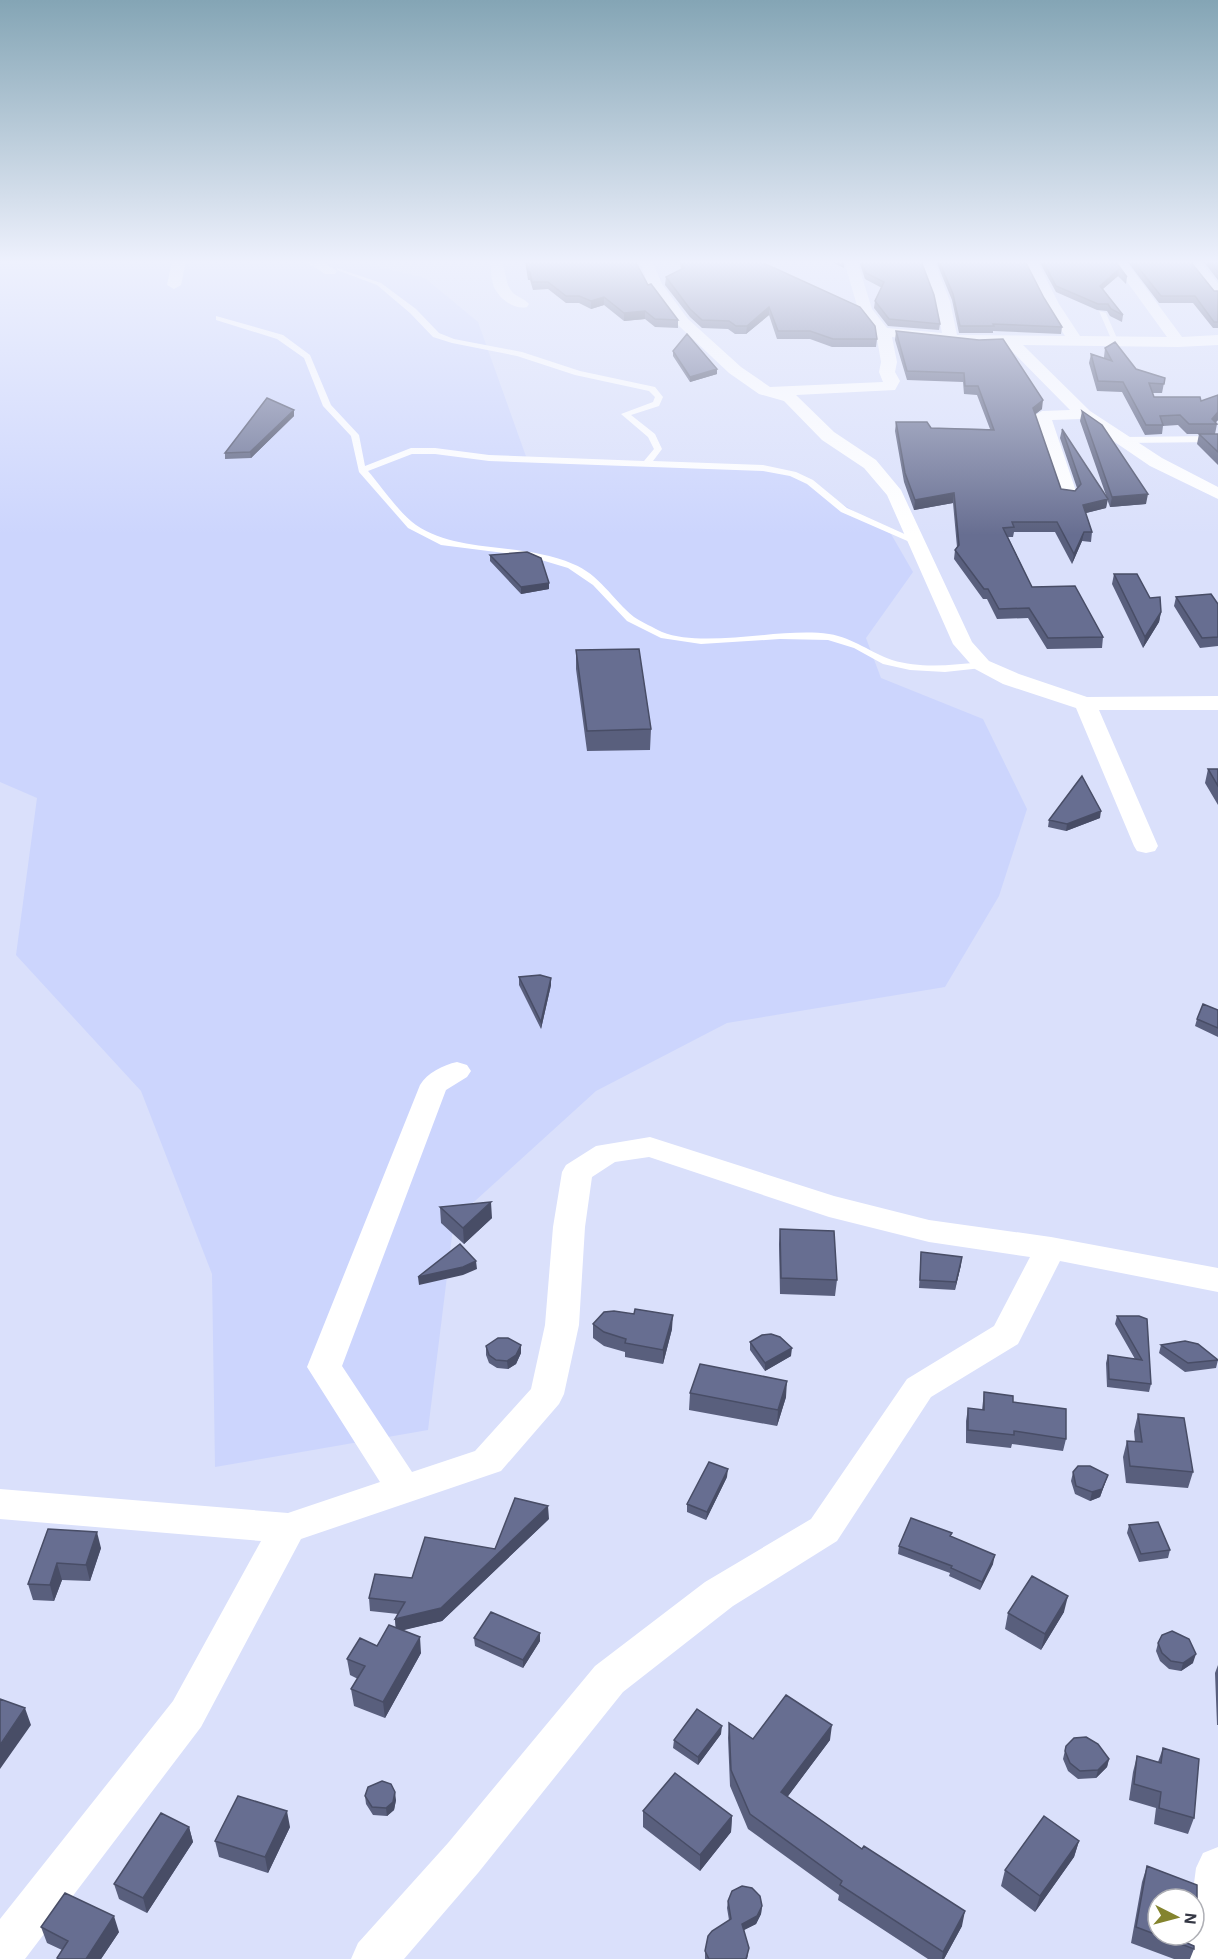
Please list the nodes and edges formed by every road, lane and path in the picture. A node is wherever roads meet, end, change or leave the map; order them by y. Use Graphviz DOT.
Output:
graph roads {
  1 [pos="301,352"];
  2 [pos="511,352"];
  3 [pos="716,352"];
  4 [pos="888,352"];
  5 [pos="1022,352"];
  6 [pos="765,391"];
  7 [pos="1084,414"];
  8 [pos="1218,439"];
  9 [pos="1123,440"];
  10 [pos="646,464"];
  11 [pos="362,470"];
  12 [pos="1068,494"];
  13 [pos="1218,494"];
  14 [pos="915,542"];
  15 [pos="982,664"];
  16 [pos="1218,703"];
  17 [pos="1085,704"];
  18 [pos="1146,846"];
  19 [pos="457,1071"];
  20 [pos="1051,1248"];
  21 [pos="1218,1280"];
  22 [pos="404,1489"];
  23 [pos="0,1504"];
  24 [pos="288,1528"];
  25 [pos="1218,1868"];
  26 [pos="0,1955"];
  27 [pos="374,1959"];
  28 [pos="1207,1959"];
  1 -- 11 [label="lane"];
  2 -- 10 [label="lane"];
  3 -- 6 [label="street"];
  4 -- 6 [label="street"];
  5 -- 7 [label="street"];
  6 -- 14 [label="street"];
  7 -- 9 [label="street"];
  7 -- 12 [label="street"];
  8 -- 9 [label="lane"];
  9 -- 13 [label="street"];
  10 -- 11 [label="lane"];
  10 -- 14 [label="lane"];
  11 -- 15 [label="lane"];
  14 -- 15 [label="street"];
  15 -- 17 [label="street"];
  16 -- 17 [label="street"];
  17 -- 18 [label="street"];
  19 -- 22 [label="street"];
  20 -- 21 [label="street"];
  20 -- 22 [label="street"];
  20 -- 27 [label="street"];
  22 -- 24 [label="street"];
  23 -- 24 [label="street"];
  24 -- 26 [label="street"];
  25 -- 28 [label="street"];
}
